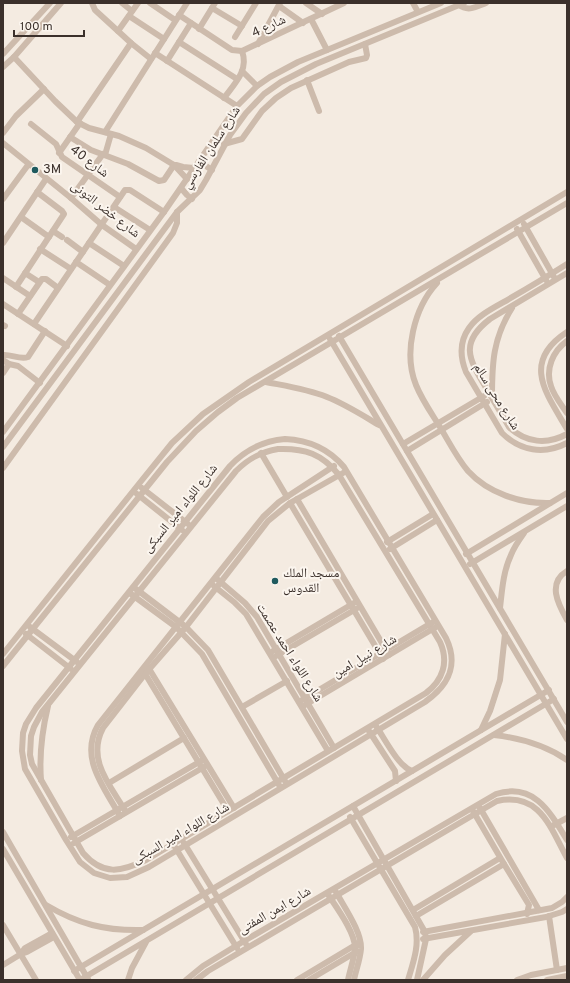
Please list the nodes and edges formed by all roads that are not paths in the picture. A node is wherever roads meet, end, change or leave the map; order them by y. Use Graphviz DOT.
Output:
graph roads {
  1 [pos="61,3"];
  2 [pos="92,3"];
  3 [pos="122,3"];
  4 [pos="138,3"];
  5 [pos="150,3"];
  6 [pos="187,3"];
  7 [pos="247,3"];
  8 [pos="306,3"];
  9 [pos="344,3"];
  10 [pos="412,3"];
  11 [pos="441,3"];
  12 [pos="486,3"];
  13 [pos="280,4"];
  14 [pos="462,4"];
  15 [pos="48,5"];
  16 [pos="214,5"];
  17 [pos="255,5"];
  18 [pos="54,12"];
  19 [pos="418,12"];
  20 [pos="131,13"];
  21 [pos="322,14"];
  22 [pos="37,18"];
  23 [pos="177,18"];
  24 [pos="311,19"];
  25 [pos="191,23"];
  26 [pos="303,23"];
  27 [pos="44,24"];
  28 [pos="242,26"];
  29 [pos="199,28"];
  30 [pos="118,31"];
  31 [pos="235,37"];
  32 [pos="164,39"];
  33 [pos="179,42"];
  34 [pos="131,43"];
  35 [pos="258,44"];
  36 [pos="365,44"];
  37 [pos="244,50"];
  38 [pos="327,50"];
  39 [pos="155,53"];
  40 [pos="3,54"];
  41 [pos="14,57"];
  42 [pos="151,59"];
  43 [pos="167,61"];
  44 [pos="3,67"];
  45 [pos="242,72"];
  46 [pos="237,80"];
  47 [pos="307,80"];
  48 [pos="257,86"];
  49 [pos="44,89"];
  50 [pos="224,98"];
  51 [pos="237,106"];
  52 [pos="319,111"];
  53 [pos="78,122"];
  54 [pos="31,124"];
  55 [pos="3,133"];
  56 [pos="108,134"];
  57 [pos="70,137"];
  58 [pos="3,143"];
  59 [pos="224,144"];
  60 [pos="59,153"];
  61 [pos="104,155"];
  62 [pos="28,165"];
  63 [pos="174,165"];
  64 [pos="195,167"];
  65 [pos="212,170"];
  66 [pos="87,176"];
  67 [pos="46,179"];
  68 [pos="187,179"];
  69 [pos="181,188"];
  70 [pos="37,192"];
  71 [pos="567,192"];
  72 [pos="120,197"];
  73 [pos="3,198"];
  74 [pos="71,198"];
  75 [pos="192,198"];
  76 [pos="567,203"];
  77 [pos="114,207"];
  78 [pos="164,212"];
  79 [pos="177,212"];
  80 [pos="21,217"];
  81 [pos="521,220"];
  82 [pos="514,224"];
  83 [pos="102,225"];
  84 [pos="526,227"];
  85 [pos="150,230"];
  86 [pos="519,232"];
  87 [pos="51,234"];
  88 [pos="3,243"];
  89 [pos="90,243"];
  90 [pos="40,249"];
  91 [pos="136,249"];
  92 [pos="84,252"];
  93 [pos="76,262"];
  94 [pos="567,264"];
  95 [pos="124,266"];
  96 [pos="71,269"];
  97 [pos="25,273"];
  98 [pos="552,273"];
  99 [pos="567,273"];
  100 [pos="3,278"];
  101 [pos="441,278"];
  102 [pos="545,278"];
  103 [pos="556,280"];
  104 [pos="39,282"];
  105 [pos="548,284"];
  106 [pos="110,285"];
  107 [pos="16,287"];
  108 [pos="58,288"];
  109 [pos="30,296"];
  110 [pos="3,304"];
  111 [pos="513,306"];
  112 [pos="18,314"];
  113 [pos="34,324"];
  114 [pos="336,330"];
  115 [pos="45,331"];
  116 [pos="567,333"];
  117 [pos="327,335"];
  118 [pos="340,338"];
  119 [pos="567,341"];
  120 [pos="332,342"];
  121 [pos="67,346"];
  122 [pos="3,355"];
  123 [pos="3,360"];
  124 [pos="543,361"];
  125 [pos="9,364"];
  126 [pos="550,364"];
  127 [pos="3,372"];
  128 [pos="266,382"];
  129 [pos="40,383"];
  130 [pos="490,396"];
  131 [pos="481,397"];
  132 [pos="485,403"];
  133 [pos="567,413"];
  134 [pos="438,423"];
  135 [pos="380,426"];
  136 [pos="567,429"];
  137 [pos="442,430"];
  138 [pos="3,432"];
  139 [pos="567,434"];
  140 [pos="567,443"];
  141 [pos="403,444"];
  142 [pos="3,447"];
  143 [pos="407,451"];
  144 [pos="261,453"];
  145 [pos="340,462"];
  146 [pos="3,468"];
  147 [pos="332,468"];
  148 [pos="347,471"];
  149 [pos="339,475"];
  150 [pos="138,485"];
  151 [pos="145,490"];
  152 [pos="133,491"];
  153 [pos="567,493"];
  154 [pos="140,496"];
  155 [pos="297,499"];
  156 [pos="289,500"];
  157 [pos="550,503"];
  158 [pos="567,506"];
  159 [pos="435,517"];
  160 [pos="185,522"];
  161 [pos="191,526"];
  162 [pos="180,528"];
  163 [pos="526,531"];
  164 [pos="186,533"];
  165 [pos="389,541"];
  166 [pos="382,546"];
  167 [pos="393,547"];
  168 [pos="385,552"];
  169 [pos="468,552"];
  170 [pos="460,557"];
  171 [pos="473,562"];
  172 [pos="465,567"];
  173 [pos="567,571"];
  174 [pos="218,580"];
  175 [pos="133,586"];
  176 [pos="213,586"];
  177 [pos="139,591"];
  178 [pos="128,592"];
  179 [pos="134,597"];
  180 [pos="359,604"];
  181 [pos="352,608"];
  182 [pos="500,608"];
  183 [pos="567,620"];
  184 [pos="438,622"];
  185 [pos="26,624"];
  186 [pos="178,625"];
  187 [pos="431,626"];
  188 [pos="186,627"];
  189 [pos="33,629"];
  190 [pos="21,631"];
  191 [pos="181,632"];
  192 [pos="505,634"];
  193 [pos="28,636"];
  194 [pos="277,652"];
  195 [pos="388,652"];
  196 [pos="3,654"];
  197 [pos="271,656"];
  198 [pos="381,656"];
  199 [pos="74,660"];
  200 [pos="80,664"];
  201 [pos="3,666"];
  202 [pos="69,667"];
  203 [pos="146,669"];
  204 [pos="75,672"];
  205 [pos="287,682"];
  206 [pos="549,690"];
  207 [pos="541,695"];
  208 [pos="554,699"];
  209 [pos="307,701"];
  210 [pos="546,703"];
  211 [pos="49,704"];
  212 [pos="300,705"];
  213 [pos="242,707"];
  214 [pos="567,722"];
  215 [pos="374,723"];
  216 [pos="368,728"];
  217 [pos="378,729"];
  218 [pos="481,730"];
  219 [pos="371,734"];
  220 [pos="494,735"];
  221 [pos="184,738"];
  222 [pos="567,739"];
  223 [pos="334,748"];
  224 [pos="328,751"];
  225 [pos="567,760"];
  226 [pos="203,764"];
  227 [pos="412,771"];
  228 [pos="284,778"];
  229 [pos="396,781"];
  230 [pos="42,782"];
  231 [pos="277,782"];
  232 [pos="109,783"];
  233 [pos="287,784"];
  234 [pos="281,788"];
  235 [pos="353,806"];
  236 [pos="480,807"];
  237 [pos="125,809"];
  238 [pos="231,809"];
  239 [pos="347,810"];
  240 [pos="473,811"];
  241 [pos="119,813"];
  242 [pos="358,815"];
  243 [pos="567,818"];
  244 [pos="352,819"];
  245 [pos="567,825"];
  246 [pos="558,826"];
  247 [pos="552,830"];
  248 [pos="3,832"];
  249 [pos="75,839"];
  250 [pos="181,839"];
  251 [pos="567,840"];
  252 [pos="68,843"];
  253 [pos="173,844"];
  254 [pos="185,845"];
  255 [pos="3,849"];
  256 [pos="177,850"];
  257 [pos="567,858"];
  258 [pos="146,860"];
  259 [pos="502,861"];
  260 [pos="385,863"];
  261 [pos="379,866"];
  262 [pos="149,867"];
  263 [pos="334,889"];
  264 [pos="212,890"];
  265 [pos="204,894"];
  266 [pos="337,895"];
  267 [pos="329,896"];
  268 [pos="567,897"];
  269 [pos="217,899"];
  270 [pos="210,903"];
  271 [pos="45,904"];
  272 [pos="567,909"];
  273 [pos="539,910"];
  274 [pos="415,913"];
  275 [pos="527,913"];
  276 [pos="549,916"];
  277 [pos="528,921"];
  278 [pos="3,925"];
  279 [pos="145,930"];
  280 [pos="471,931"];
  281 [pos="425,932"];
  282 [pos="417,933"];
  283 [pos="53,935"];
  284 [pos="426,939"];
  285 [pos="147,940"];
  286 [pos="417,940"];
  287 [pos="244,941"];
  288 [pos="358,944"];
  289 [pos="236,946"];
  290 [pos="248,947"];
  291 [pos="361,949"];
  292 [pos="239,952"];
  293 [pos="354,953"];
  294 [pos="21,954"];
  295 [pos="333,962"];
  296 [pos="3,965"];
  297 [pos="82,967"];
  298 [pos="567,968"];
  299 [pos="557,970"];
  300 [pos="74,971"];
  301 [pos="567,976"];
  302 [pos="88,978"];
  303 [pos="36,980"];
  304 [pos="80,980"];
  305 [pos="128,980"];
  306 [pos="186,980"];
  307 [pos="196,980"];
  308 [pos="297,980"];
  309 [pos="309,980"];
  310 [pos="348,980"];
  311 [pos="354,980"];
  312 [pos="408,980"];
  313 [pos="417,980"];
  314 [pos="423,980"];
  315 [pos="516,980"];
  316 [pos="547,980"];
  1 -- 18 [label="street"];
  2 -- 30 [label="street"];
  3 -- 20 [label="street"];
  4 -- 20 [label="street"];
  5 -- 23 [label="street"];
  6 -- 23 [label="street"];
  7 -- 17 [label="street"];
  8 -- 21 [label="street"];
  9 -- 21 [label="street, شارع 4"];
  10 -- 19 [label="street"];
  11 -- 19 [label="street, شارع سلمان الفارسي"];
  12 -- 14 [label="street"];
  13 -- 26 [label="street"];
  13 -- 35 [label="street"];
  14 -- 36 [label="street, شارع سلمان الفارسي"];
  15 -- 18 [label="street"];
  15 -- 22 [label="street"];
  16 -- 28 [label="street"];
  16 -- 29 [label="street"];
  17 -- 28 [label="street"];
  18 -- 27 [label="street"];
  19 -- 38 [label="street, شارع سلمان الفارسي"];
  20 -- 30 [label="street"];
  20 -- 32 [label="street"];
  21 -- 24 [label="street, شارع 4"];
  22 -- 27 [label="street"];
  22 -- 40 [label="street"];
  23 -- 25 [label="street"];
  23 -- 32 [label="street"];
  24 -- 26 [label="street, شارع 4"];
  24 -- 38 [label="street"];
  25 -- 29 [label="street"];
  25 -- 33 [label="street"];
  26 -- 35 [label="street, شارع 4"];
  27 -- 41 [label="street"];
  28 -- 31 [label="street"];
  29 -- 37 [label="street"];
  30 -- 34 [label="street"];
  32 -- 39 [label="street"];
  33 -- 43 [label="street"];
  33 -- 46 [label="street"];
  34 -- 42 [label="street"];
  34 -- 53 [label="street"];
  35 -- 37 [label="street, شارع 4"];
  36 -- 47 [label="street"];
  36 -- 59 [label="street, شارع سلمان الفارسي"];
  37 -- 45 [label="street"];
  38 -- 48 [label="street, شارع سلمان الفارسي"];
  39 -- 42 [label="street"];
  39 -- 43 [label="street"];
  41 -- 44 [label="street"];
  41 -- 49 [label="street"];
  42 -- 56 [label="street"];
  43 -- 50 [label="street"];
  45 -- 46 [label="street"];
  45 -- 48 [label="street"];
  46 -- 50 [label="street"];
  47 -- 52 [label="street"];
  47 -- 59 [label="street"];
  48 -- 51 [label="street, شارع سلمان الفارسي"];
  49 -- 53 [label="street"];
  49 -- 55 [label="street"];
  50 -- 51 [label="street"];
  51 -- 64 [label="street, شارع سلمان الفارسي"];
  53 -- 56 [label="street"];
  53 -- 57 [label="street"];
  54 -- 60 [label="street, شارع 40"];
  56 -- 61 [label="street"];
  56 -- 63 [label="street"];
  57 -- 60 [label="street"];
  57 -- 61 [label="street"];
  58 -- 62 [label="street, شارع خضر التونى"];
  59 -- 65 [label="street, شارع سلمان الفارسي"];
  60 -- 66 [label="street, شارع 40"];
  61 -- 63 [label="street"];
  61 -- 66 [label="street"];
  62 -- 67 [label="street, شارع خضر التونى"];
  62 -- 73 [label="street"];
  63 -- 64 [label="street"];
  63 -- 68 [label="street"];
  64 -- 65 [label="street"];
  64 -- 68 [label="street, شارع سلمان الفارسي"];
  65 -- 75 [label="street, شارع سلمان الفارسي"];
  66 -- 72 [label="street, شارع 40"];
  66 -- 74 [label="street"];
  67 -- 70 [label="street"];
  67 -- 74 [label="street, شارع خضر التونى"];
  68 -- 69 [label="street, شارع سلمان الفارسي"];
  69 -- 75 [label="street"];
  69 -- 78 [label="street, شارع سلمان الفارسي"];
  70 -- 80 [label="street"];
  70 -- 87 [label="street"];
  71 -- 81 [label="street"];
  72 -- 77 [label="street"];
  72 -- 78 [label="street"];
  74 -- 83 [label="street, شارع خضر التونى"];
  75 -- 79 [label="street, شارع سلمان الفارسي"];
  76 -- 84 [label="street"];
  77 -- 83 [label="street"];
  77 -- 85 [label="street"];
  78 -- 85 [label="street, شارع سلمان الفارسي"];
  79 -- 142 [label="street, شارع سلمان الفارسي"];
  79 -- 146 [label="street"];
  80 -- 87 [label="street"];
  80 -- 88 [label="street"];
  81 -- 82 [label="street"];
  81 -- 84 [label="street"];
  82 -- 86 [label="street"];
  82 -- 114 [label="street"];
  83 -- 89 [label="street"];
  83 -- 91 [label="street, شارع خضر التونى"];
  84 -- 86 [label="street"];
  84 -- 98 [label="street"];
  85 -- 91 [label="street, شارع سلمان الفارسي"];
  86 -- 101 [label="street"];
  86 -- 102 [label="street"];
  87 -- 90 [label="street"];
  87 -- 92 [label="street"];
  89 -- 92 [label="street"];
  89 -- 95 [label="street"];
  90 -- 96 [label="street"];
  90 -- 97 [label="street"];
  91 -- 95 [label="street, شارع سلمان الفارسي"];
  92 -- 93 [label="street"];
  93 -- 96 [label="street"];
  93 -- 106 [label="street"];
  94 -- 98 [label="street, شارع محى سالم"];
  95 -- 106 [label="street, شارع سلمان الفارسي"];
  96 -- 108 [label="street"];
  97 -- 104 [label="street"];
  97 -- 107 [label="street"];
  98 -- 102 [label="street, شارع محى سالم"];
  98 -- 103 [label="street"];
  99 -- 103 [label="street, شارع محى سالم"];
  100 -- 107 [label="street"];
  101 -- 118 [label="street"];
  101 -- 134 [label="street"];
  102 -- 105 [label="street"];
  102 -- 131 [label="street, شارع محى سالم"];
  103 -- 105 [label="street, شارع محى سالم"];
  104 -- 108 [label="street"];
  104 -- 109 [label="street"];
  105 -- 111 [label="street, شارع محى سالم"];
  106 -- 121 [label="street, شارع سلمان الفارسي"];
  107 -- 109 [label="street"];
  108 -- 113 [label="street"];
  109 -- 112 [label="street"];
  110 -- 112 [label="street"];
  111 -- 130 [label="street"];
  111 -- 130 [label="street, شارع محى سالم"];
  112 -- 113 [label="street"];
  113 -- 115 [label="street"];
  114 -- 117 [label="street"];
  114 -- 118 [label="street"];
  115 -- 121 [label="street"];
  115 -- 122 [label="street"];
  116 -- 124 [label="street"];
  117 -- 120 [label="street"];
  117 -- 150 [label="street"];
  118 -- 120 [label="street"];
  118 -- 141 [label="street"];
  119 -- 126 [label="street"];
  120 -- 128 [label="street"];
  120 -- 135 [label="street"];
  121 -- 129 [label="street, شارع سلمان الفارسي"];
  123 -- 125 [label="street"];
  124 -- 126 [label="street"];
  124 -- 136 [label="street"];
  125 -- 127 [label="street"];
  125 -- 129 [label="street"];
  126 -- 133 [label="street"];
  128 -- 135 [label="street"];
  128 -- 151 [label="street"];
  129 -- 138 [label="street, شارع سلمان الفارسي"];
  130 -- 131 [label="street"];
  130 -- 132 [label="street"];
  130 -- 139 [label="street, شارع محى سالم"];
  131 -- 132 [label="street, شارع محى سالم"];
  131 -- 134 [label="street"];
  132 -- 137 [label="street"];
  132 -- 140 [label="street, شارع محى سالم"];
  134 -- 137 [label="street"];
  134 -- 141 [label="street"];
  135 -- 159 [label="street"];
  137 -- 143 [label="street"];
  137 -- 157 [label="street"];
  141 -- 143 [label="street"];
  143 -- 169 [label="street"];
  144 -- 147 [label="street, شارع اللواء امير السبكى"];
  144 -- 156 [label="street"];
  144 -- 161 [label="street, شارع اللواء امير السبكى"];
  145 -- 147 [label="street"];
  145 -- 148 [label="street, شارع اللواء امير السبكى"];
  145 -- 160 [label="street, شارع اللواء امير السبكى"];
  147 -- 149 [label="street, شارع اللواء امير السبكى"];
  147 -- 156 [label="street"];
  148 -- 149 [label="street"];
  148 -- 165 [label="street, شارع اللواء امير السبكى"];
  149 -- 155 [label="street"];
  149 -- 166 [label="street, شارع اللواء امير السبكى"];
  150 -- 151 [label="street"];
  150 -- 152 [label="street"];
  151 -- 154 [label="street"];
  151 -- 160 [label="street"];
  152 -- 154 [label="street"];
  152 -- 185 [label="street"];
  153 -- 157 [label="street"];
  154 -- 162 [label="street"];
  154 -- 189 [label="street"];
  155 -- 156 [label="street"];
  155 -- 180 [label="street"];
  156 -- 174 [label="street"];
  156 -- 181 [label="street"];
  157 -- 169 [label="street"];
  158 -- 163 [label="street"];
  159 -- 165 [label="street"];
  159 -- 167 [label="street"];
  159 -- 170 [label="street"];
  160 -- 161 [label="street"];
  160 -- 162 [label="street, شارع اللواء امير السبكى"];
  161 -- 164 [label="street, شارع اللواء امير السبكى"];
  162 -- 164 [label="street"];
  162 -- 175 [label="street, شارع اللواء امير السبكى"];
  163 -- 171 [label="street"];
  163 -- 182 [label="street"];
  164 -- 177 [label="street, شارع اللواء امير السبكى"];
  165 -- 166 [label="street"];
  165 -- 167 [label="street, شارع اللواء امير السبكى"];
  166 -- 168 [label="street, شارع اللواء امير السبكى"];
  167 -- 168 [label="street"];
  167 -- 184 [label="street, شارع اللواء امير السبكى"];
  168 -- 187 [label="street, شارع اللواء امير السبكى"];
  169 -- 170 [label="street"];
  169 -- 171 [label="street"];
  170 -- 172 [label="street"];
  171 -- 172 [label="street"];
  171 -- 182 [label="street"];
  172 -- 192 [label="street"];
  173 -- 183 [label="street"];
  174 -- 176 [label="street"];
  174 -- 194 [label="street, شارع اللواء احمد عصمت"];
  175 -- 177 [label="street"];
  175 -- 178 [label="street, شارع اللواء امير السبكى"];
  176 -- 186 [label="street"];
  176 -- 188 [label="street"];
  176 -- 197 [label="street, شارع اللواء احمد عصمت"];
  177 -- 179 [label="street, شارع اللواء امير السبكى"];
  177 -- 186 [label="street"];
  178 -- 179 [label="street"];
  178 -- 199 [label="street, شارع اللواء امير السبكى"];
  179 -- 186 [label="street"];
  179 -- 200 [label="street, شارع اللواء امير السبكى"];
  180 -- 181 [label="street"];
  180 -- 195 [label="street"];
  181 -- 194 [label="street"];
  181 -- 198 [label="street"];
  182 -- 206 [label="street"];
  184 -- 187 [label="street, شارع نبيل امين"];
  184 -- 217 [label="street, شارع اللواء امير السبكى"];
  185 -- 189 [label="street"];
  185 -- 190 [label="street"];
  186 -- 188 [label="street"];
  186 -- 191 [label="street"];
  186 -- 203 [label="street"];
  187 -- 195 [label="street, شارع نبيل امين"];
  187 -- 215 [label="street, شارع اللواء امير السبكى"];
  188 -- 191 [label="street"];
  188 -- 213 [label="street"];
  189 -- 193 [label="street"];
  189 -- 199 [label="street"];
  190 -- 193 [label="street"];
  190 -- 196 [label="street"];
  191 -- 203 [label="street"];
  191 -- 231 [label="street"];
  192 -- 207 [label="street"];
  192 -- 218 [label="street"];
  193 -- 201 [label="street"];
  193 -- 202 [label="street"];
  194 -- 197 [label="street"];
  194 -- 209 [label="street, شارع اللواء احمد عصمت"];
  195 -- 198 [label="street, شارع نبيل امين"];
  197 -- 205 [label="street, شارع اللواء احمد عصمت"];
  198 -- 209 [label="street, شارع نبيل امين"];
  199 -- 200 [label="street"];
  199 -- 202 [label="street, شارع اللواء امير السبكى"];
  200 -- 204 [label="street, شارع اللواء امير السبكى"];
  202 -- 204 [label="street"];
  202 -- 252 [label="street, شارع اللواء امير السبكى"];
  203 -- 221 [label="street"];
  203 -- 226 [label="street"];
  203 -- 232 [label="street"];
  203 -- 241 [label="street"];
  204 -- 211 [label="street, شارع اللواء امير السبكى"];
  205 -- 212 [label="street, شارع اللواء احمد عصمت"];
  205 -- 213 [label="street"];
  206 -- 207 [label="street"];
  206 -- 208 [label="street"];
  207 -- 210 [label="street"];
  207 -- 218 [label="street"];
  208 -- 210 [label="street"];
  208 -- 214 [label="street"];
  209 -- 212 [label="street, شارع نبيل امين"];
  209 -- 223 [label="street, شارع اللواء احمد عصمت"];
  210 -- 220 [label="street"];
  210 -- 222 [label="street"];
  211 -- 230 [label="street"];
  211 -- 230 [label="street, شارع اللواء امير السبكى"];
  212 -- 224 [label="street, شارع اللواء احمد عصمت"];
  213 -- 228 [label="street"];
  215 -- 216 [label="street, شارع اللواء امير السبكى"];
  215 -- 217 [label="street"];
  216 -- 219 [label="street"];
  216 -- 223 [label="street, شارع اللواء امير السبكى"];
  217 -- 219 [label="street, شارع اللواء امير السبكى"];
  217 -- 227 [label="street"];
  218 -- 227 [label="street"];
  219 -- 229 [label="street"];
  219 -- 233 [label="street, شارع اللواء امير السبكى"];
  220 -- 225 [label="street"];
  220 -- 242 [label="street"];
  221 -- 226 [label="street"];
  221 -- 232 [label="street"];
  223 -- 224 [label="street, شارع اللواء امير السبكى"];
  224 -- 228 [label="street, شارع اللواء امير السبكى"];
  226 -- 237 [label="street"];
  226 -- 238 [label="street"];
  227 -- 229 [label="street"];
  228 -- 231 [label="street, شارع اللواء امير السبكى"];
  228 -- 233 [label="street"];
  229 -- 235 [label="street"];
  230 -- 249 [label="street, شارع اللواء امير السبكى"];
  231 -- 234 [label="street"];
  231 -- 238 [label="street, شارع اللواء امير السبكى"];
  232 -- 237 [label="street"];
  233 -- 234 [label="street, شارع اللواء امير السبكى"];
  234 -- 254 [label="street, شارع اللواء امير السبكى"];
  235 -- 239 [label="street"];
  235 -- 242 [label="street"];
  236 -- 240 [label="street"];
  236 -- 246 [label="street"];
  236 -- 247 [label="street"];
  236 -- 273 [label="street"];
  237 -- 241 [label="street"];
  238 -- 250 [label="street, شارع اللواء امير السبكى"];
  239 -- 244 [label="street"];
  239 -- 264 [label="street"];
  240 -- 259 [label="street"];
  240 -- 260 [label="street"];
  241 -- 249 [label="street"];
  242 -- 244 [label="street"];
  242 -- 260 [label="street"];
  243 -- 246 [label="street"];
  244 -- 261 [label="street"];
  244 -- 269 [label="street"];
  245 -- 246 [label="street"];
  246 -- 247 [label="street"];
  246 -- 251 [label="street"];
  247 -- 257 [label="street"];
  248 -- 271 [label="street"];
  249 -- 252 [label="street"];
  249 -- 258 [label="street, شارع اللواء امير السبكى"];
  250 -- 253 [label="street, شارع اللواء امير السبكى"];
  250 -- 254 [label="street"];
  252 -- 262 [label="street, شارع اللواء امير السبكى"];
  253 -- 256 [label="street"];
  253 -- 258 [label="street, شارع اللواء امير السبكى"];
  254 -- 256 [label="street, شارع اللواء امير السبكى"];
  254 -- 264 [label="street"];
  255 -- 283 [label="street"];
  256 -- 262 [label="street, شارع اللواء امير السبكى"];
  256 -- 265 [label="street"];
  258 -- 262 [label="street"];
  259 -- 274 [label="street"];
  259 -- 275 [label="street"];
  260 -- 261 [label="street"];
  260 -- 274 [label="street"];
  261 -- 263 [label="street, شارع ايمن المفتى"];
  261 -- 266 [label="street, شارع ايمن المفتى"];
  261 -- 282 [label="street"];
  263 -- 266 [label="street"];
  263 -- 267 [label="street, شارع ايمن المفتى"];
  264 -- 265 [label="street"];
  264 -- 269 [label="street"];
  265 -- 270 [label="street"];
  265 -- 279 [label="street"];
  266 -- 267 [label="street, شارع ايمن المفتى"];
  266 -- 288 [label="street"];
  267 -- 287 [label="street, شارع ايمن المفتى"];
  267 -- 288 [label="street"];
  267 -- 290 [label="street, شارع ايمن المفتى"];
  268 -- 273 [label="street"];
  269 -- 270 [label="street"];
  269 -- 287 [label="street"];
  270 -- 285 [label="street"];
  270 -- 289 [label="street"];
  271 -- 279 [label="street"];
  271 -- 297 [label="street"];
  272 -- 276 [label="street"];
  273 -- 275 [label="street"];
  274 -- 281 [label="street"];
  275 -- 277 [label="street"];
  275 -- 281 [label="street"];
  276 -- 277 [label="street"];
  276 -- 299 [label="street"];
  277 -- 280 [label="street"];
  278 -- 294 [label="street"];
  279 -- 297 [label="street"];
  280 -- 284 [label="street"];
  280 -- 314 [label="street"];
  281 -- 282 [label="street"];
  281 -- 284 [label="street"];
  282 -- 286 [label="street"];
  283 -- 294 [label="street"];
  283 -- 300 [label="street"];
  284 -- 286 [label="street"];
  284 -- 313 [label="street"];
  285 -- 302 [label="street"];
  285 -- 305 [label="street"];
  286 -- 312 [label="street"];
  287 -- 289 [label="street, شارع ايمن المفتى"];
  287 -- 290 [label="street"];
  288 -- 291 [label="street"];
  288 -- 293 [label="street"];
  288 -- 295 [label="street"];
  289 -- 292 [label="street"];
  289 -- 306 [label="street, شارع ايمن المفتى"];
  290 -- 292 [label="street, شارع ايمن المفتى"];
  291 -- 293 [label="street"];
  291 -- 311 [label="street"];
  292 -- 307 [label="street, شارع ايمن المفتى"];
  293 -- 295 [label="street"];
  293 -- 310 [label="street"];
  294 -- 296 [label="street"];
  294 -- 303 [label="street"];
  295 -- 308 [label="street"];
  295 -- 309 [label="street"];
  297 -- 300 [label="street"];
  297 -- 302 [label="street"];
  298 -- 299 [label="street"];
  299 -- 315 [label="street"];
  300 -- 304 [label="street"];
  301 -- 316 [label="street"];
  302 -- 304 [label="street"];
}
